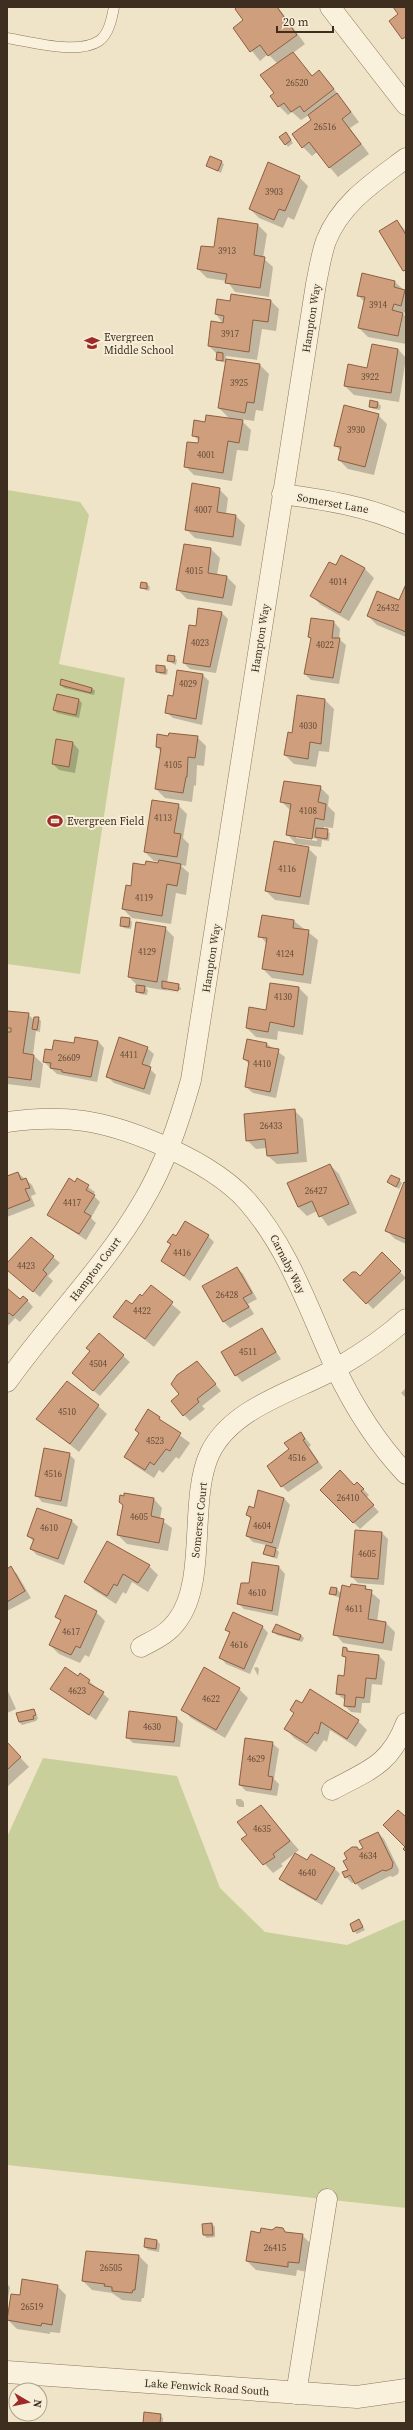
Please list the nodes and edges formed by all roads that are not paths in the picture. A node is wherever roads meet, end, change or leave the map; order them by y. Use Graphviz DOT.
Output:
graph roads {
  1 [pos="114,7"];
  2 [pos="330,7"];
  3 [pos="7,38"];
  4 [pos="406,105"];
  5 [pos="406,158"];
  6 [pos="282,494"];
  7 [pos="406,524"];
  8 [pos="7,1122"];
  9 [pos="169,1148"];
  10 [pos="406,1320"];
  11 [pos="336,1369"];
  12 [pos="7,1382"];
  13 [pos="406,1474"];
  14 [pos="141,1647"];
  15 [pos="406,1723"];
  16 [pos="332,1790"];
  17 [pos="327,2200"];
  18 [pos="7,2372"];
  19 [pos="406,2390"];
  20 [pos="296,2394"];
  1 -- 3 [label="lane"];
  2 -- 4 [label="street"];
  5 -- 6 [label="street, Hampton Way"];
  6 -- 7 [label="street, Somerset Lane"];
  6 -- 9 [label="street, Hampton Way"];
  8 -- 9 [label="street, Carnaby Way"];
  9 -- 11 [label="street, Carnaby Way"];
  9 -- 12 [label="street, Hampton Court"];
  10 -- 11 [label="street"];
  11 -- 13 [label="street, Carnaby Way"];
  11 -- 14 [label="street, Somerset Court"];
  15 -- 16 [label="street"];
  17 -- 20 [label="street"];
  18 -- 20 [label="street, Lake Fenwick Road South"];
  19 -- 20 [label="street, Lake Fenwick Road South"];
}
